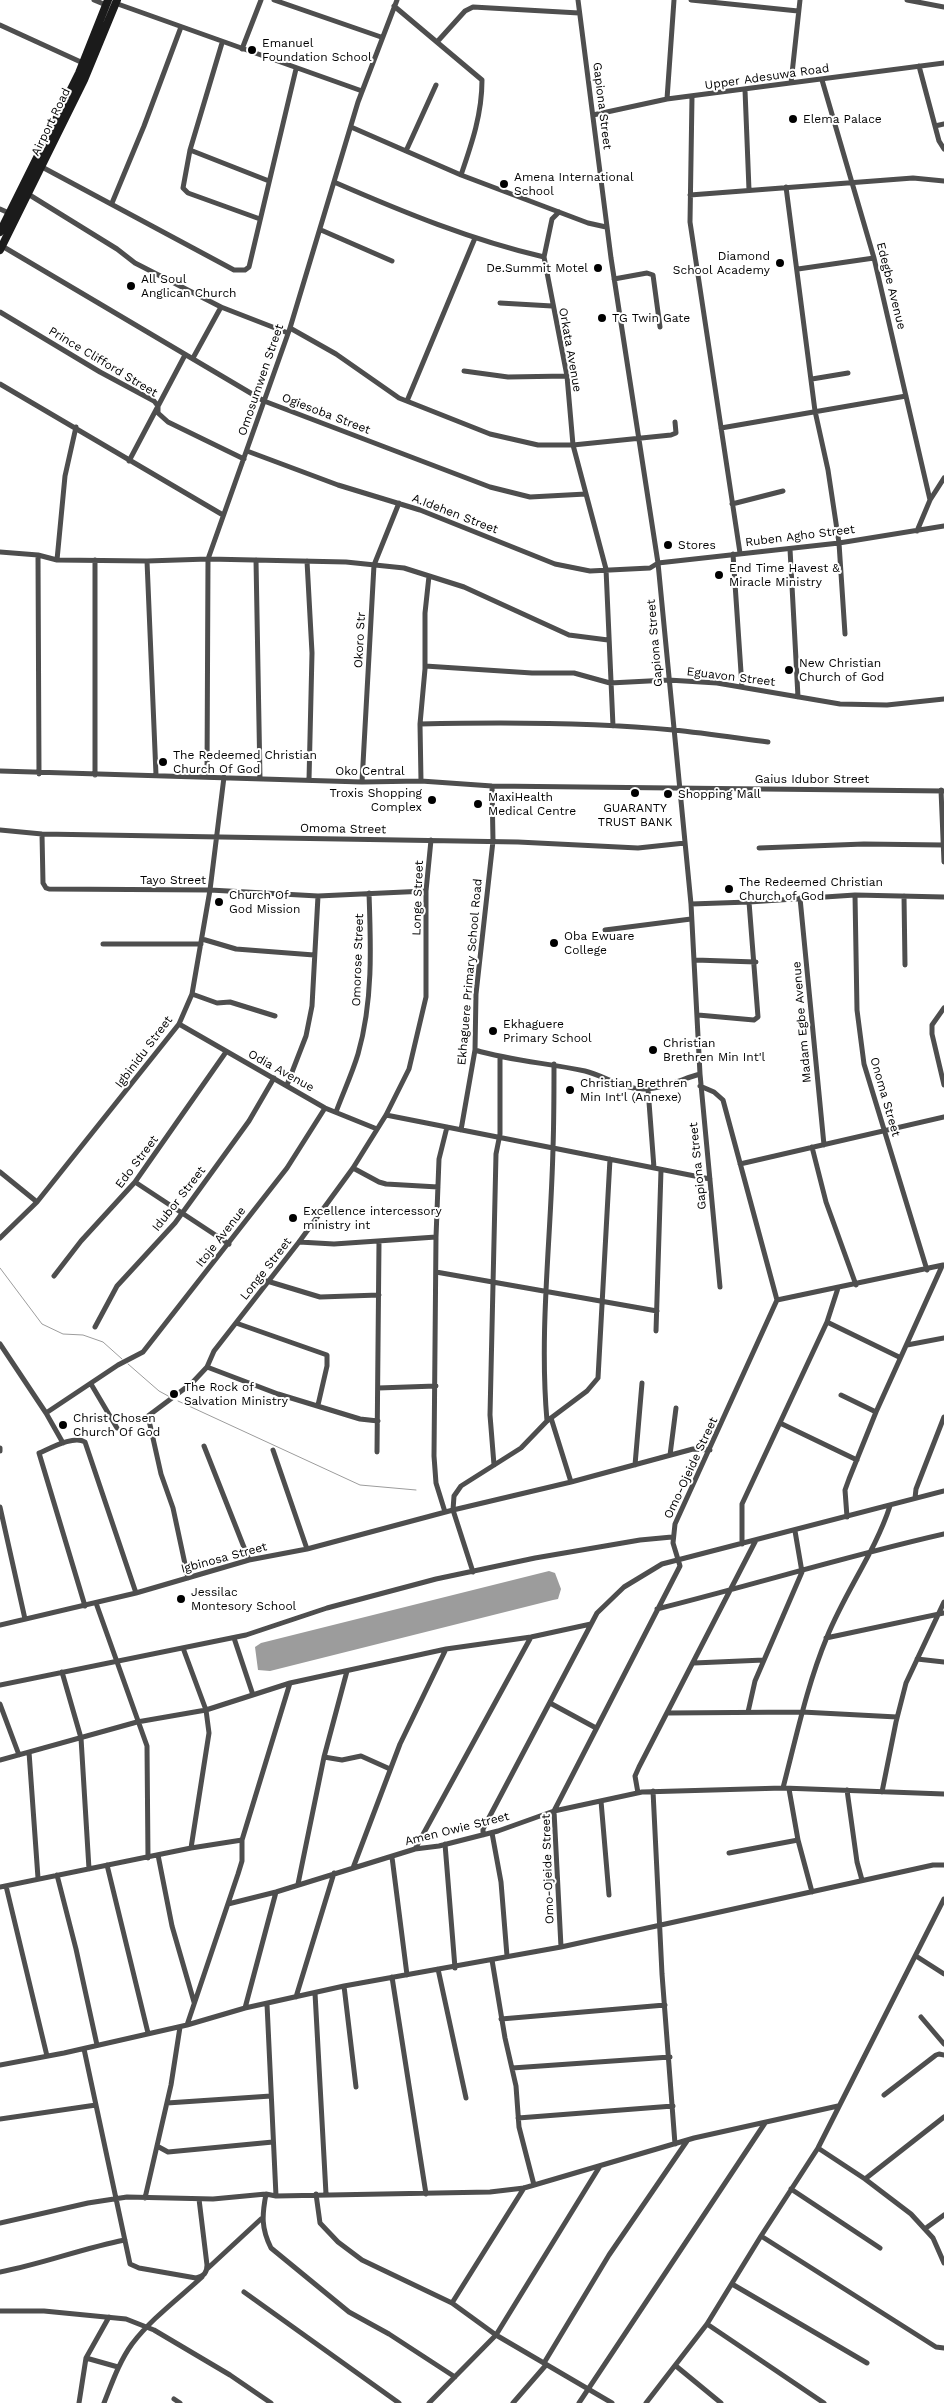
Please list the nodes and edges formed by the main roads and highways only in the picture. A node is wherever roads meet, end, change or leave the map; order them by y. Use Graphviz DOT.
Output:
graph roads {
  1 [pos="111,2"];
  2 [pos="0,232"];
  3 [pos="1,248"];
  1 -- 2 [label="main road, Airport Road"];
  1 -- 3 [label="main road, Airport Road"];
}
